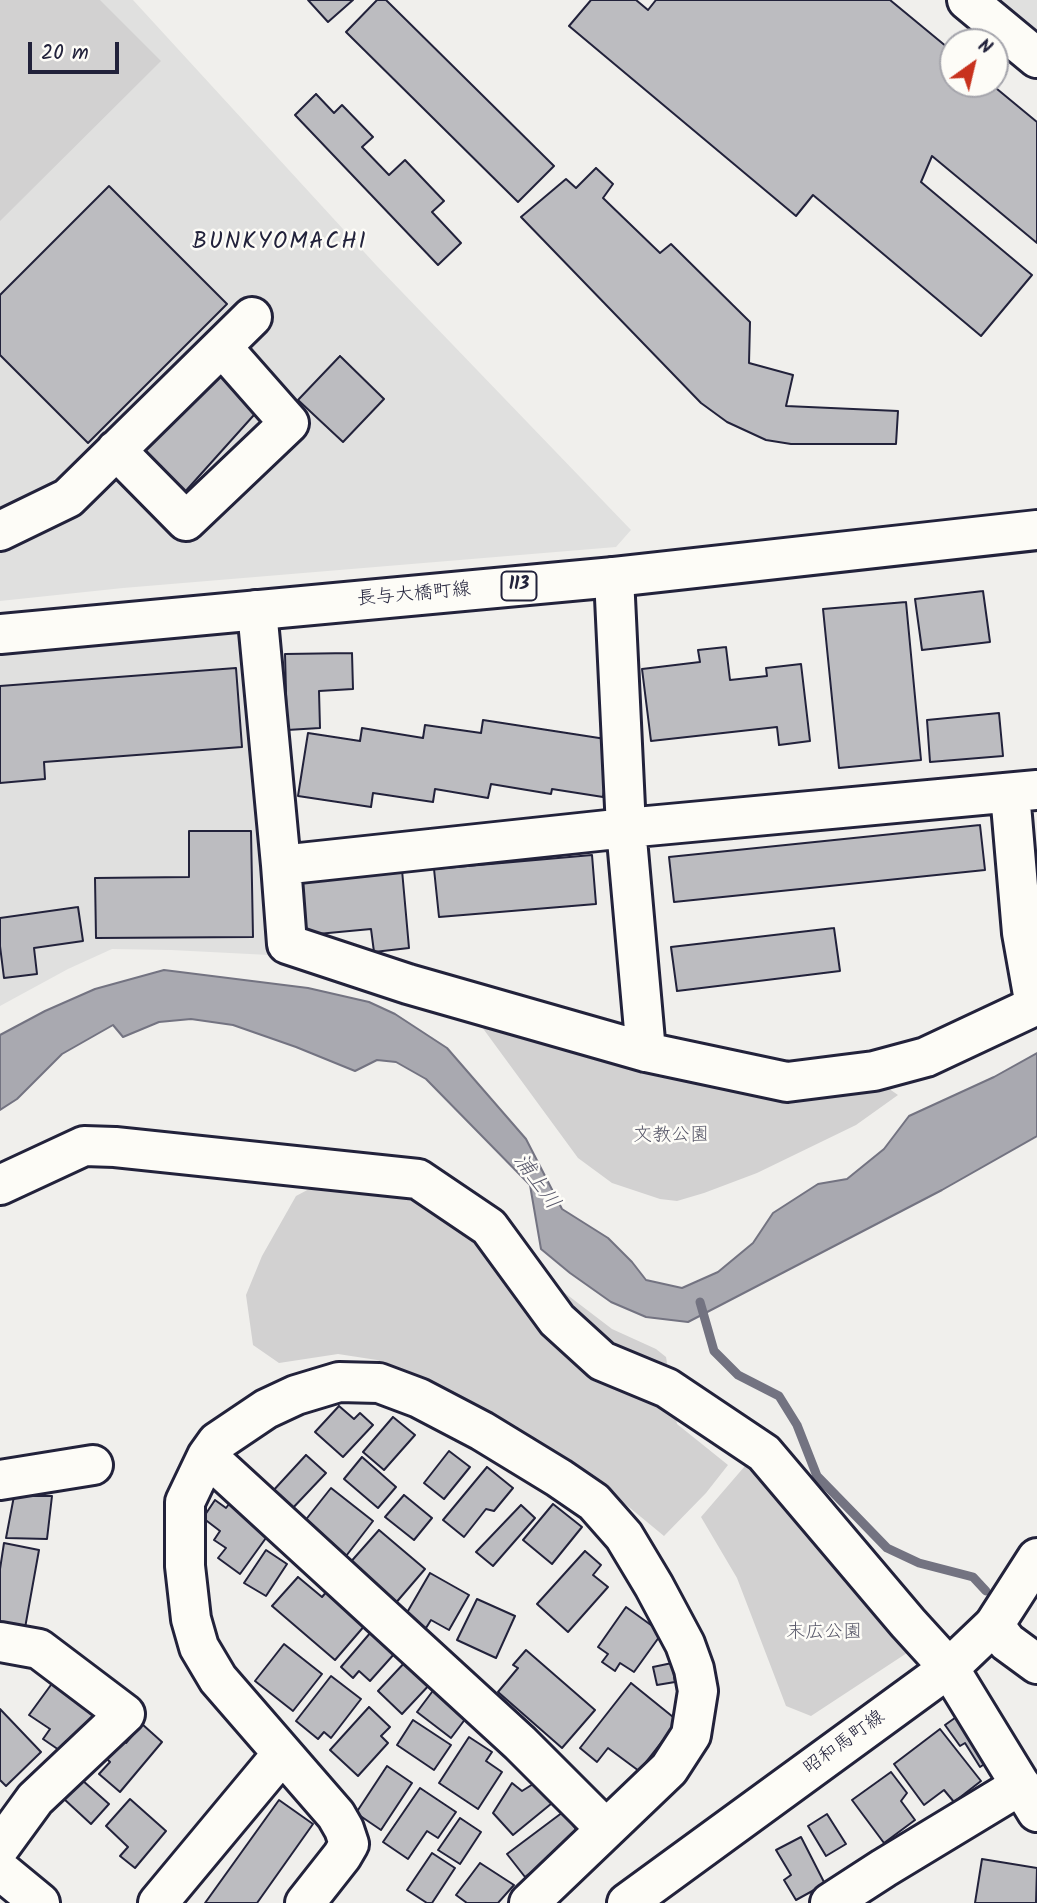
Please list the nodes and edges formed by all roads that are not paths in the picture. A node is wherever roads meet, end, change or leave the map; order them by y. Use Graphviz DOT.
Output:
graph roads {
  1 [pos="967,0"];
  2 [pos="1037,58"];
  3 [pos="252,317"];
  4 [pos="222,347"];
  5 [pos="116,450"];
  6 [pos="1037,530"];
  7 [pos="0,531"];
  8 [pos="614,577"];
  9 [pos="257,610"];
  10 [pos="0,634"];
  11 [pos="1023,792"];
  12 [pos="626,828"];
  13 [pos="281,865"];
  14 [pos="1036,1006"];
  15 [pos="646,1052"];
  16 [pos="0,1185"];
  17 [pos="207,1456"];
  18 [pos="93,1465"];
  19 [pos="0,1480"];
  20 [pos="1037,1558"];
  21 [pos="994,1625"];
  22 [pos="0,1642"];
  23 [pos="1037,1664"];
  24 [pos="949,1668"];
  25 [pos="282,1754"];
  26 [pos="1029,1798"];
  27 [pos="606,1829"];
  28 [pos="0,1847"];
  29 [pos="0,1870"];
  30 [pos="40,1903"];
  31 [pos="158,1903"];
  32 [pos="305,1903"];
  33 [pos="529,1903"];
  34 [pos="626,1903"];
  35 [pos="831,1903"];
  1 -- 2 [label="street"];
  3 -- 4 [label="street"];
  4 -- 5 [label="street"];
  4 -- 5 [label="street"];
  5 -- 7 [label="street"];
  6 -- 8 [label="street, 長与大橋町線 / 113"];
  8 -- 9 [label="street, 長与大橋町線 / 113"];
  8 -- 12 [label="street"];
  9 -- 10 [label="street, 長与大橋町線 / 113"];
  9 -- 13 [label="street"];
  11 -- 12 [label="street"];
  11 -- 14 [label="street"];
  12 -- 13 [label="street"];
  12 -- 15 [label="street"];
  13 -- 15 [label="street"];
  14 -- 15 [label="street"];
  16 -- 24 [label="street"];
  17 -- 25 [label="street"];
  17 -- 27 [label="street"];
  17 -- 27 [label="street"];
  18 -- 19 [label="street"];
  20 -- 21 [label="street, 昭和馬町線"];
  21 -- 23 [label="street"];
  21 -- 24 [label="street, 昭和馬町線"];
  22 -- 28 [label="street"];
  24 -- 26 [label="street"];
  24 -- 34 [label="street, 昭和馬町線"];
  25 -- 31 [label="street"];
  25 -- 32 [label="street"];
  26 -- 35 [label="street"];
  27 -- 33 [label="street"];
  29 -- 30 [label="street"];
}
